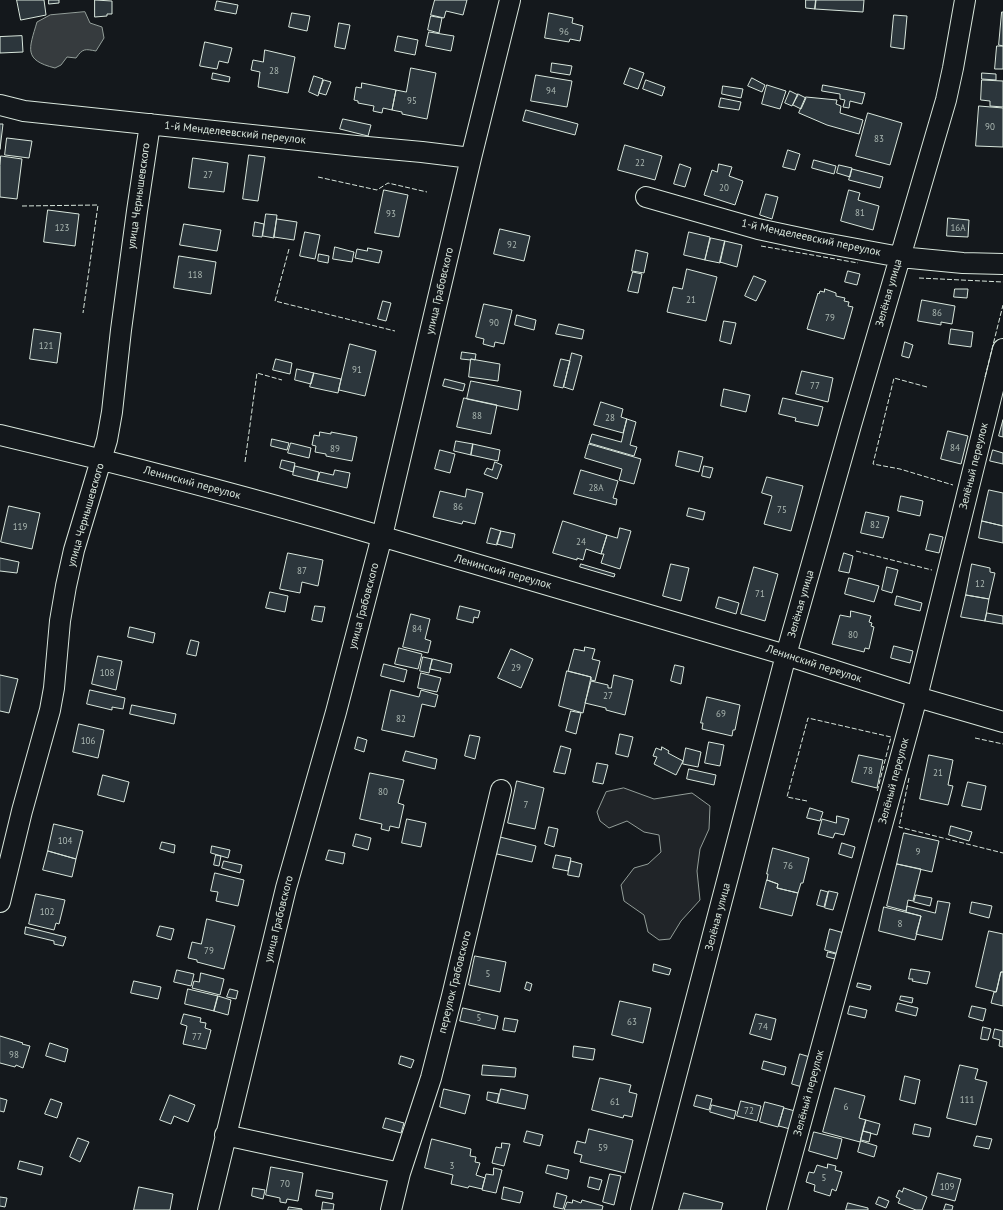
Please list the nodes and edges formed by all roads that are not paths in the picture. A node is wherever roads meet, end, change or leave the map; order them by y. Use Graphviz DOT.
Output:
graph roads {
  1 [pos="510,0"];
  2 [pos="965,0"];
  3 [pos="0,105"];
  4 [pos="150,124"];
  5 [pos="471,158"];
  6 [pos="646,197"];
  7 [pos="900,257"];
  8 [pos="1003,264"];
  9 [pos="1003,349"];
  10 [pos="0,435"];
  11 [pos="102,460"];
  12 [pos="382,536"];
  13 [pos="786,655"];
  14 [pos="917,697"];
  15 [pos="1003,722"];
  16 [pos="501,790"];
  17 [pos="0,902"];
  18 [pos="225,1135"];
  19 [pos="400,1173"];
  20 [pos="208,1210"];
  21 [pos="391,1210"];
  22 [pos="641,1210"];
  23 [pos="777,1210"];
  1 -- 5 [label="street, улица Грабовского"];
  2 -- 7 [label="street, Зелёная улица"];
  3 -- 4 [label="street, 1-й Менделеевский переулок"];
  4 -- 5 [label="street, 1-й Менделеевский переулок"];
  4 -- 11 [label="street, улица Чернышевского"];
  5 -- 12 [label="street, улица Грабовского"];
  6 -- 7 [label="street, 1-й Менделеевский переулок"];
  7 -- 8 [label="street, 1-й Менделеевский переулок"];
  7 -- 13 [label="street, Зелёная улица"];
  9 -- 14 [label="street, Зелёный переулок"];
  10 -- 11 [label="street, Ленинский переулок"];
  11 -- 12 [label="street, Ленинский переулок"];
  11 -- 17 [label="street, улица Чернышевского"];
  12 -- 13 [label="street, Ленинский переулок"];
  12 -- 18 [label="street, улица Грабовского"];
  13 -- 14 [label="street, Ленинский переулок"];
  13 -- 22 [label="street, Зелёная улица"];
  14 -- 15 [label="street, Ленинский переулок"];
  14 -- 23 [label="street, Зелёный переулок"];
  16 -- 19 [label="street, переулок Грабовского"];
  18 -- 19 [label="street"];
  18 -- 20 [label="street, улица Грабовского"];
  19 -- 21 [label="street, переулок Грабовского"];
}
